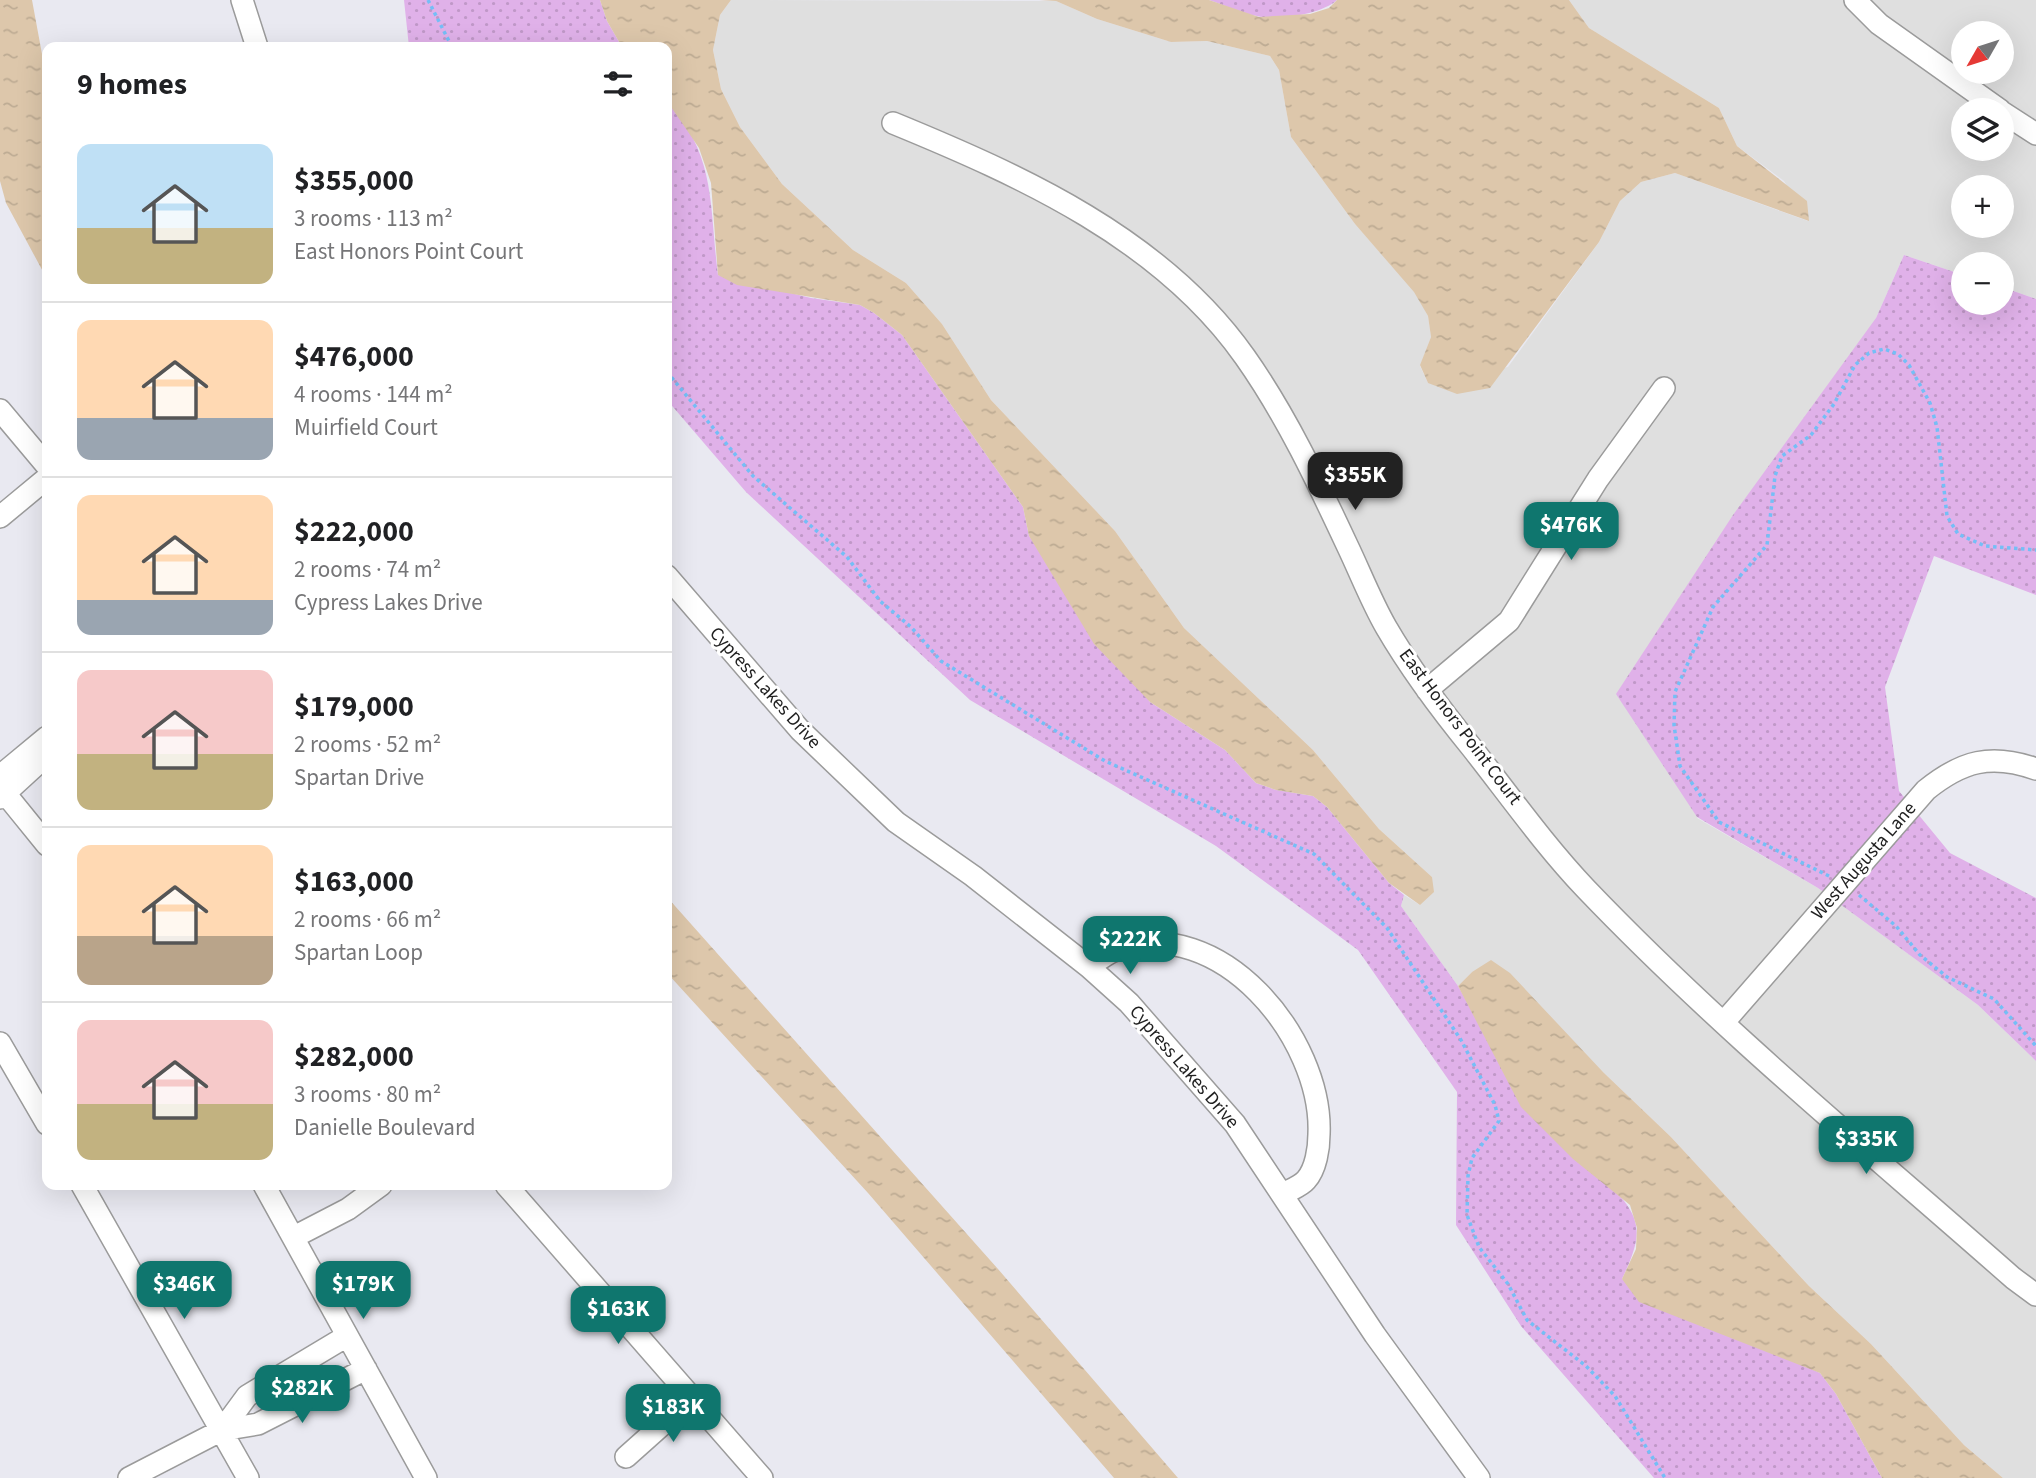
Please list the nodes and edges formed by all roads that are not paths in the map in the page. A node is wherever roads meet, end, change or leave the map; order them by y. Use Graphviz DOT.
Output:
graph roads {
  1 [pos="242,0"];
  2 [pos="1854,0"];
  3 [pos="255,42"];
  4 [pos="1983,98"];
  5 [pos="2014,120"];
  6 [pos="893,123"];
  7 [pos="2036,134"];
  8 [pos="1664,388"];
  9 [pos="0,410"];
  10 [pos="42,460"];
  11 [pos="42,482"];
  12 [pos="0,517"];
  13 [pos="672,582"];
  14 [pos="1427,690"];
  15 [pos="42,743"];
  16 [pos="42,759"];
  17 [pos="2036,769"];
  18 [pos="1,789"];
  19 [pos="42,839"];
  20 [pos="1089,967"];
  21 [pos="1724,1022"];
  22 [pos="0,1043"];
  23 [pos="42,1115"];
  24 [pos="85,1190"];
  25 [pos="267,1190"];
  26 [pos="374,1190"];
  27 [pos="510,1190"];
  28 [pos="1283,1194"];
  29 [pos="294,1237"];
  30 [pos="2036,1295"];
  31 [pos="347,1336"];
  32 [pos="366,1369"];
  33 [pos="691,1398"];
  34 [pos="222,1430"];
  35 [pos="626,1457"];
  36 [pos="130,1478"];
  37 [pos="248,1478"];
  38 [pos="426,1478"];
  39 [pos="762,1478"];
  40 [pos="1479,1478"];
  1 -- 3 [label="street"];
  2 -- 4 [label="street"];
  5 -- 7 [label="street"];
  6 -- 14 [label="street, East Honors Point Court"];
  8 -- 14 [label="street"];
  9 -- 10 [label="street"];
  11 -- 12 [label="street"];
  13 -- 20 [label="street, Cypress Lakes Drive"];
  14 -- 21 [label="street, East Honors Point Court"];
  15 -- 18 [label="street"];
  16 -- 18 [label="street"];
  17 -- 21 [label="street, West Augusta Lane"];
  18 -- 19 [label="street"];
  20 -- 28 [label="street, Cypress Lakes Drive"];
  20 -- 28 [label="street"];
  21 -- 30 [label="street, East Honors Point Court"];
  22 -- 23 [label="street"];
  24 -- 34 [label="street"];
  25 -- 29 [label="street"];
  26 -- 29 [label="street"];
  27 -- 33 [label="street"];
  28 -- 40 [label="street, Cypress Lakes Drive"];
  29 -- 31 [label="street"];
  31 -- 32 [label="street"];
  31 -- 34 [label="street"];
  32 -- 34 [label="street"];
  32 -- 38 [label="street"];
  33 -- 35 [label="street"];
  33 -- 39 [label="street"];
  34 -- 36 [label="street"];
  34 -- 37 [label="street"];
}
